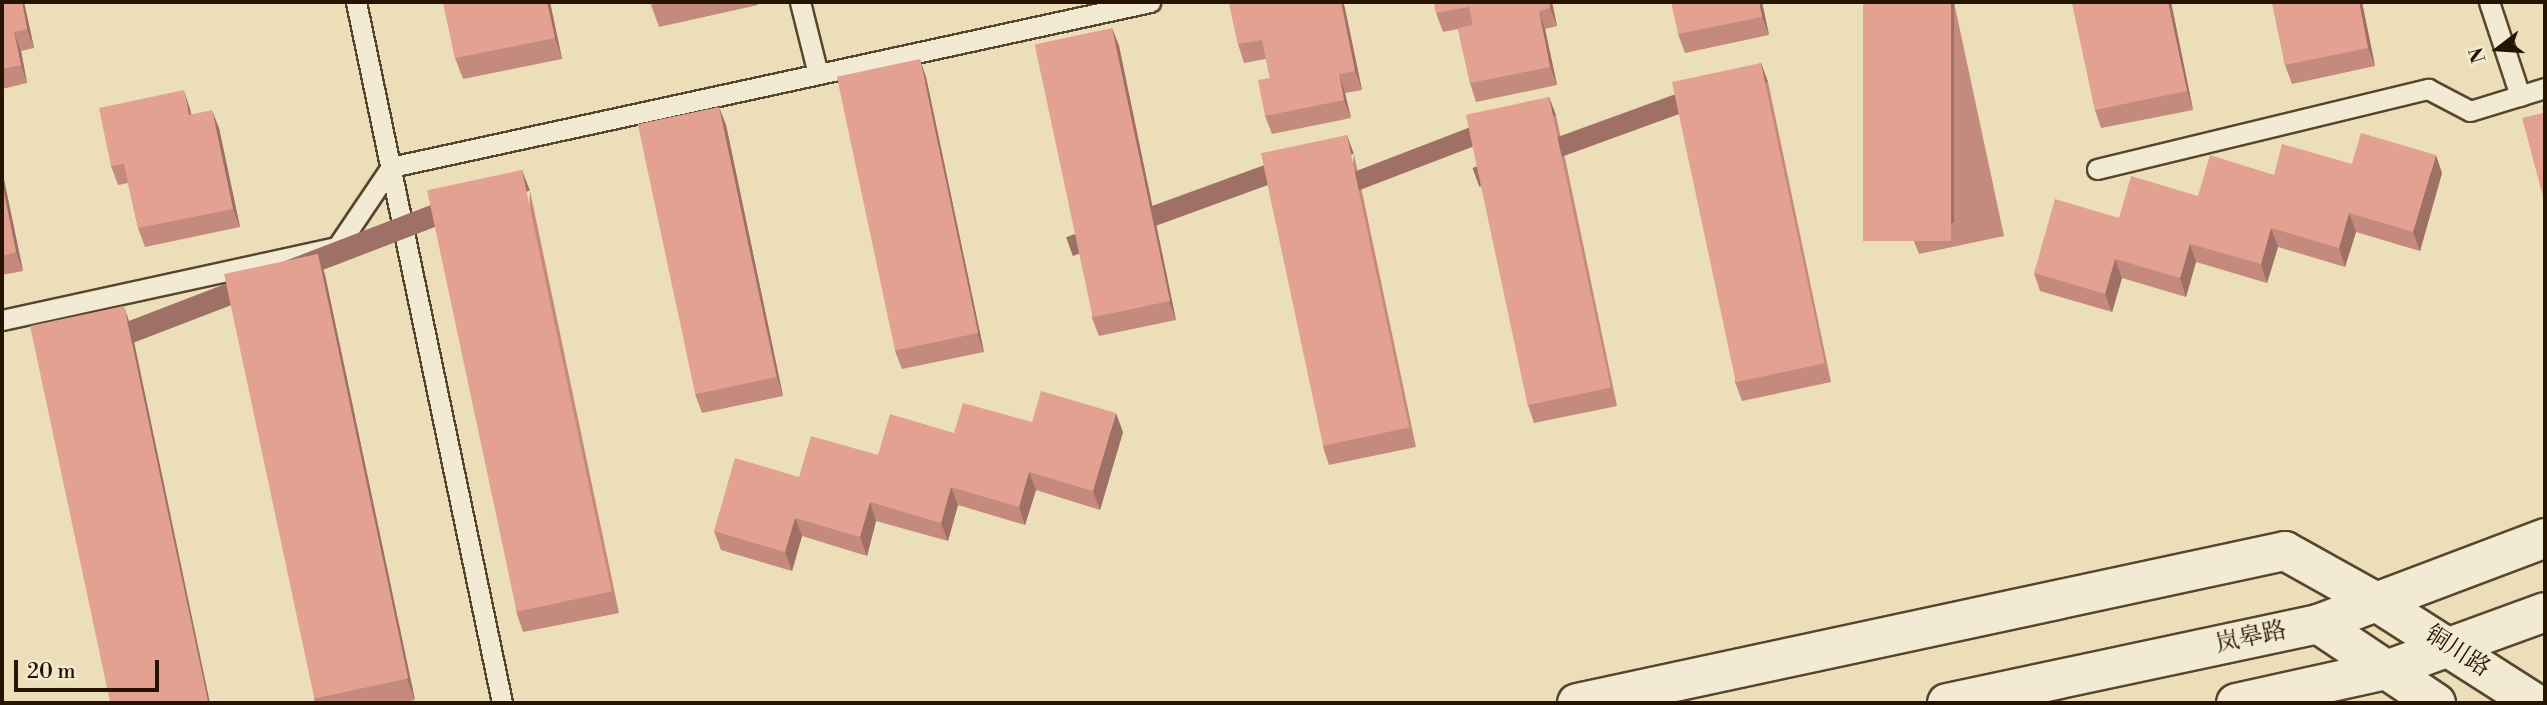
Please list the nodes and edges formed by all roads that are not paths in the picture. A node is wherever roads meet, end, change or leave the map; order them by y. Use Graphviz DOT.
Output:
graph roads {
  1 [pos="356,2"];
  2 [pos="800,2"];
  3 [pos="1150,2"];
  4 [pos="2489,2"];
  5 [pos="818,74"];
  6 [pos="2545,88"];
  7 [pos="2520,96"];
  8 [pos="391,167"];
  9 [pos="2097,170"];
  10 [pos="2,320"];
  11 [pos="2545,538"];
  12 [pos="2378,603"];
  13 [pos="2545,612"];
  14 [pos="2318,624"];
  15 [pos="2453,649"];
  16 [pos="2386,670"];
  17 [pos="502,703"];
  18 [pos="1577,703"];
  19 [pos="1947,703"];
  20 [pos="2236,703"];
  21 [pos="2436,703"];
  22 [pos="2535,703"];
  1 -- 8 [label="lane"];
  2 -- 5 [label="lane"];
  3 -- 5 [label="lane"];
  4 -- 7 [label="lane"];
  5 -- 8 [label="lane"];
  6 -- 7 [label="lane"];
  7 -- 9 [label="lane"];
  8 -- 10 [label="lane"];
  8 -- 17 [label="lane"];
  11 -- 12 [label="main road, 岚皋路"];
  12 -- 14 [label="main road, 岚皋路"];
  12 -- 15 [label="main road, 铜川路"];
  12 -- 18 [label="main road, 铜川路"];
  13 -- 15 [label="main road"];
  14 -- 16 [label="main road"];
  14 -- 19 [label="main road, 岚皋路"];
  15 -- 16 [label="main road"];
  15 -- 22 [label="main road, 铜川路"];
  16 -- 20 [label="main road"];
  16 -- 21 [label="main road"];
}
